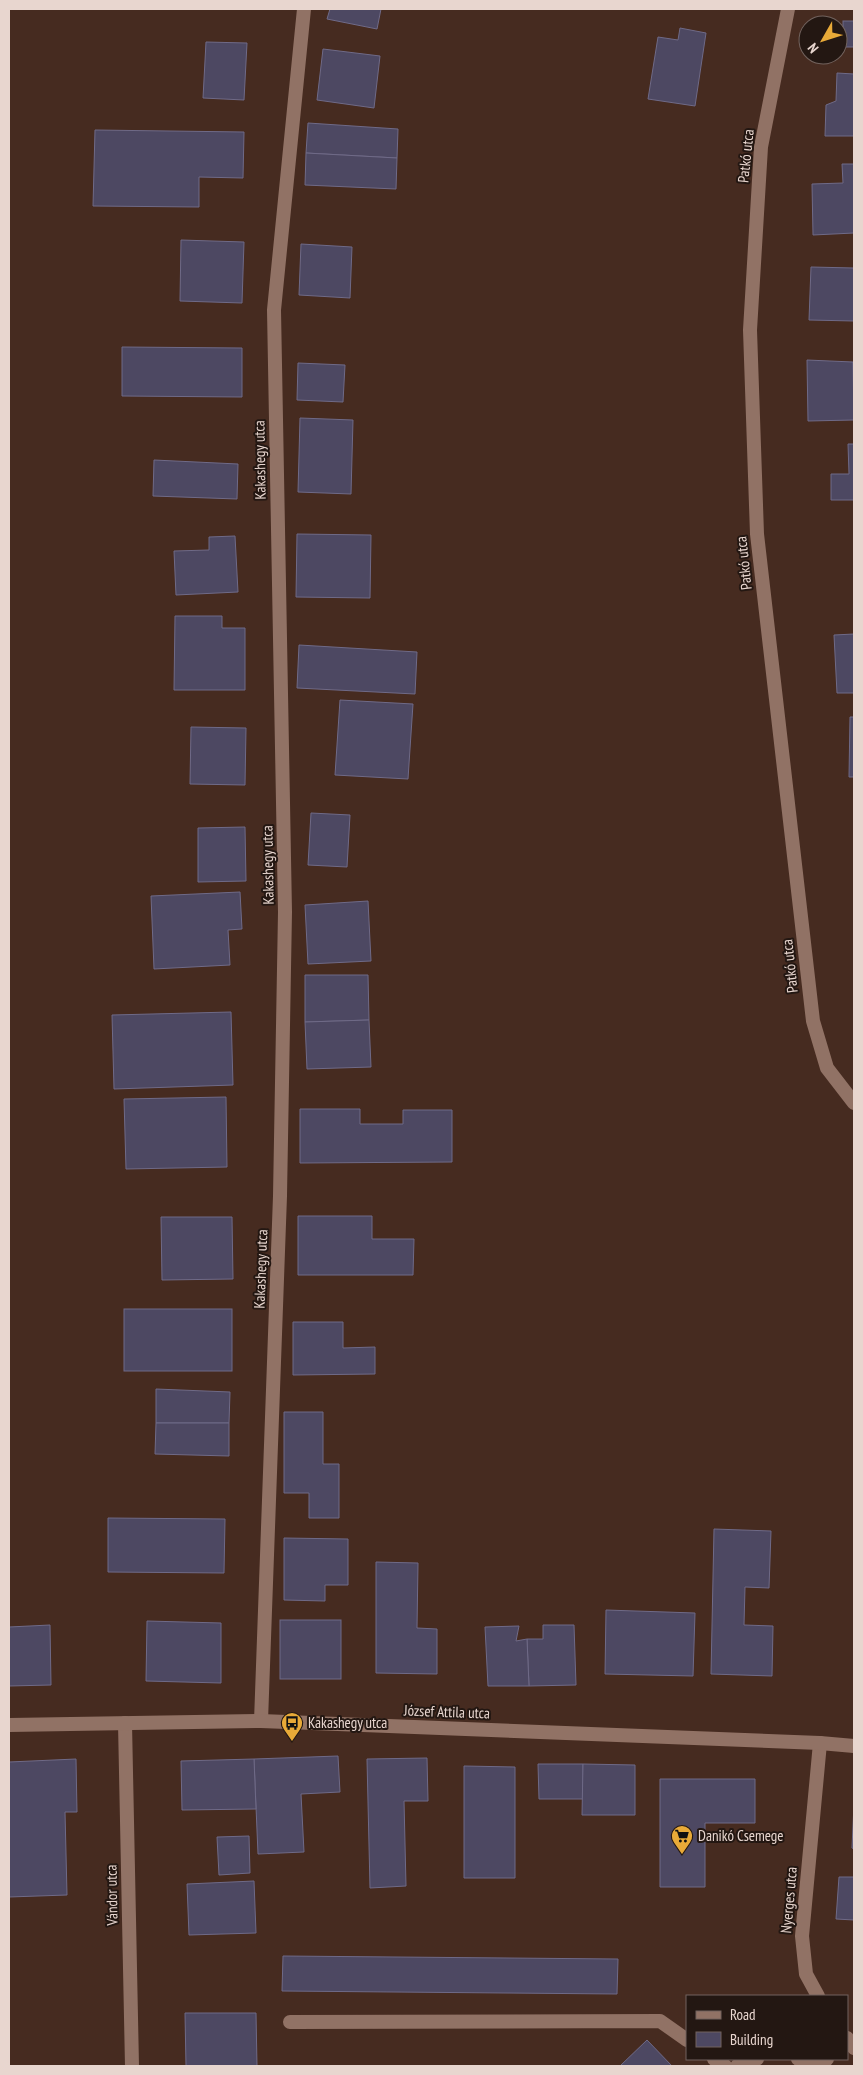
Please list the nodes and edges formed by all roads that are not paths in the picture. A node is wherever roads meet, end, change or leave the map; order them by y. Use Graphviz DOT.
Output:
graph roads {
  1 [pos="304,9"];
  2 [pos="788,9"];
  3 [pos="854,1103"];
  4 [pos="261,1722"];
  5 [pos="125,1723"];
  6 [pos="9,1725"];
  7 [pos="820,1743"];
  8 [pos="854,1746"];
  9 [pos="817,1995"];
  10 [pos="290,2022"];
  11 [pos="686,2039"];
  12 [pos="754,2060"];
  13 [pos="806,2060"];
  14 [pos="823,2062"];
  15 [pos="132,2066"];
  16 [pos="737,2066"];
  1 -- 4 [label="street, Kakashegy utca"];
  2 -- 3 [label="street, Patkó utca"];
  4 -- 5 [label="street, József Attila utca"];
  4 -- 7 [label="street, József Attila utca"];
  5 -- 6 [label="street, József Attila utca"];
  5 -- 15 [label="street, Vándor utca"];
  7 -- 8 [label="street, József Attila utca"];
  7 -- 9 [label="street, Nyerges utca"];
  10 -- 11 [label="street"];
  12 -- 16 [label="street"];
  13 -- 14 [label="street"];
}
